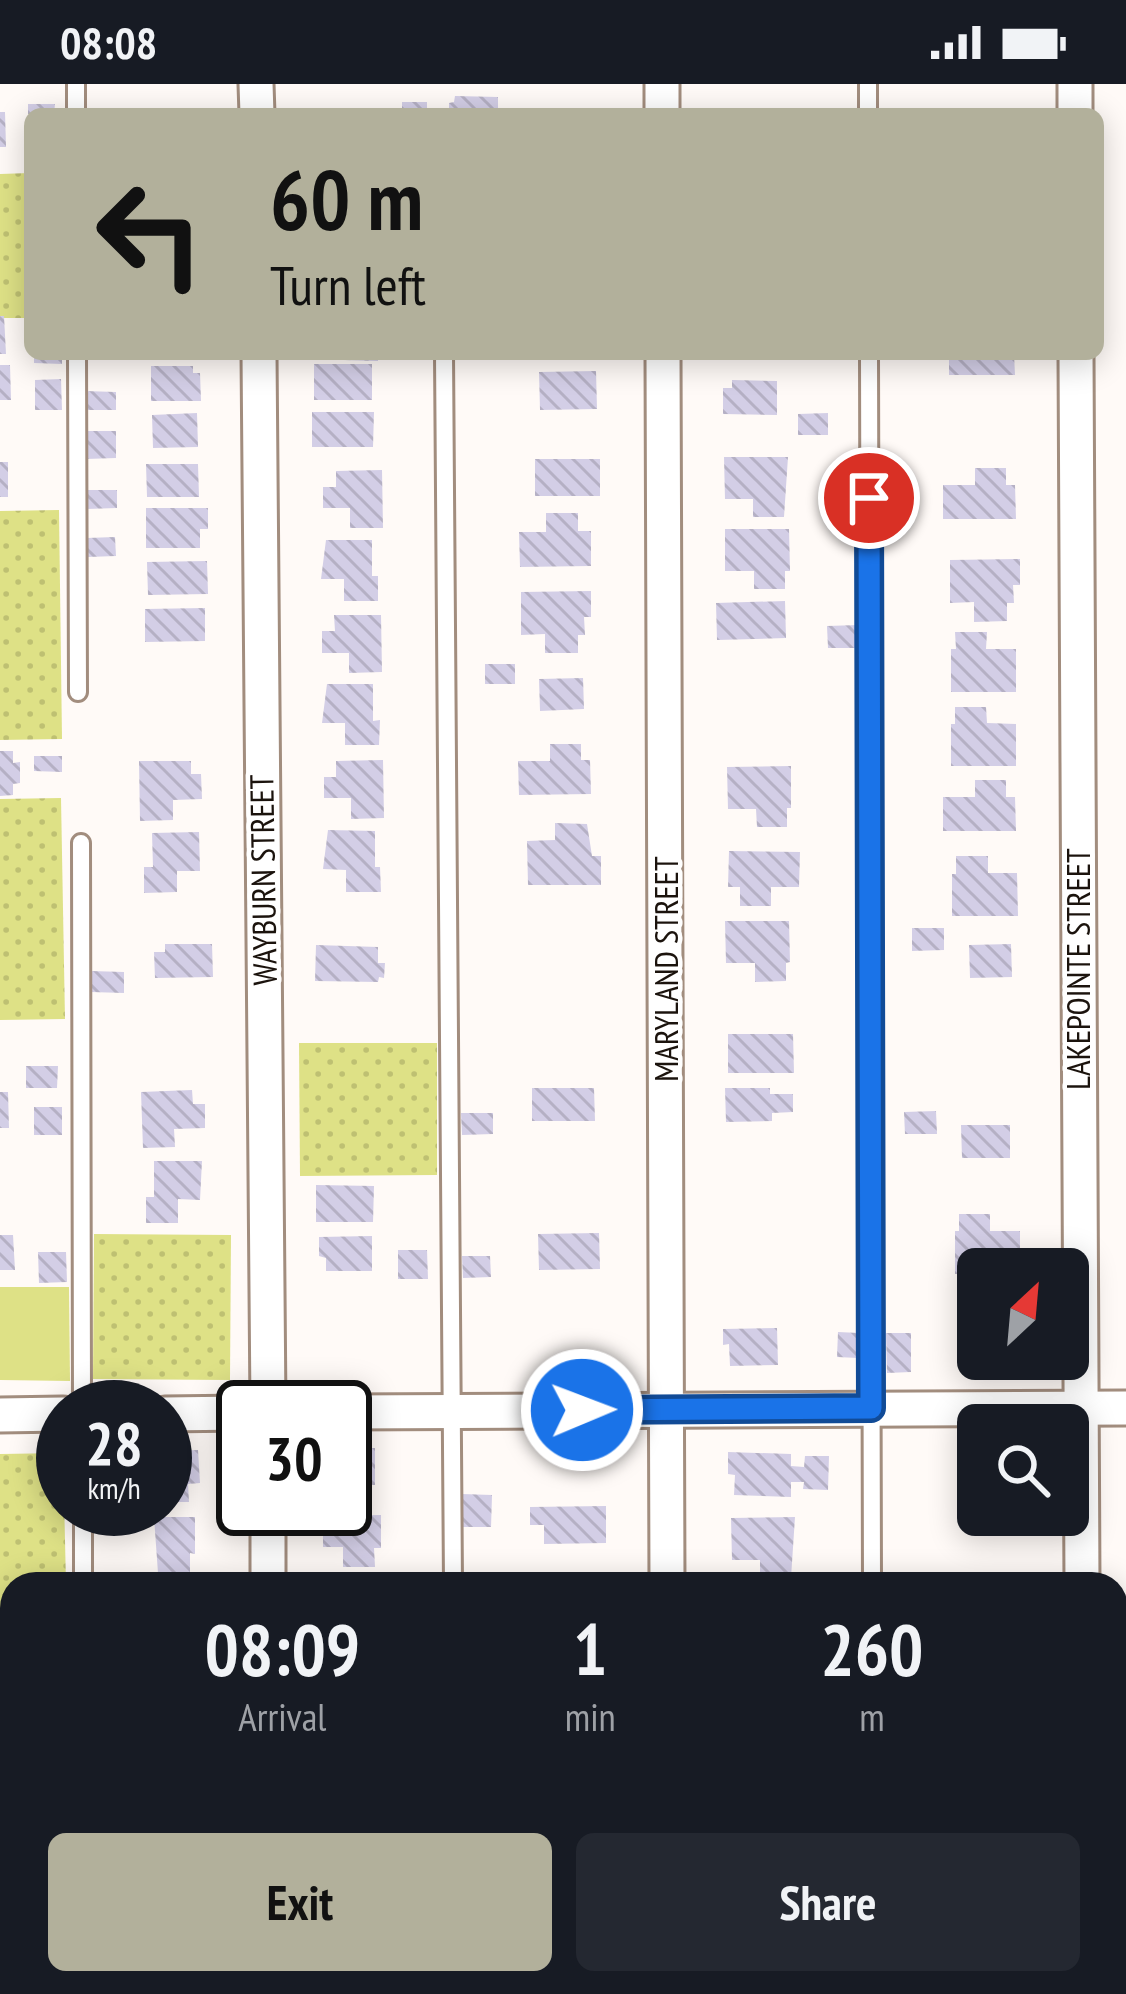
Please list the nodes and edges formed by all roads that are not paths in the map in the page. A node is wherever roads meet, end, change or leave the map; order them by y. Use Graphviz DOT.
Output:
graph roads {
  1 [pos="77,360"];
  2 [pos="259,360"];
  3 [pos="443,360"];
  4 [pos="663,360"];
  5 [pos="869,360"];
  6 [pos="1076,360"];
  7 [pos="78,692"];
  8 [pos="81,843"];
  9 [pos="82,1380"];
  10 [pos="268,1380"];
  11 [pos="1081,1404"];
  12 [pos="871,1408"];
  13 [pos="957,1408"];
  14 [pos="1089,1408"];
  15 [pos="1126,1408"];
  16 [pos="668,1409"];
  17 [pos="453,1411"];
  18 [pos="372,1412"];
  19 [pos="36,1414"];
  20 [pos="0,1415"];
  21 [pos="83,1536"];
  22 [pos="268,1536"];
  23 [pos="1082,1536"];
  24 [pos="83,1572"];
  25 [pos="268,1572"];
  26 [pos="453,1572"];
  27 [pos="667,1572"];
  28 [pos="872,1572"];
  29 [pos="1082,1572"];
  1 -- 7 [label="lane"];
  2 -- 10 [label="street, WAYBURN STREET"];
  3 -- 17 [label="lane"];
  4 -- 16 [label="street, MARYLAND STREET"];
  5 -- 12 [label="lane"];
  6 -- 11 [label="street, LAKEPOINTE STREET"];
  8 -- 9 [label="lane"];
  12 -- 13 [label="street"];
  12 -- 16 [label="street"];
  12 -- 28 [label="lane"];
  14 -- 15 [label="street"];
  16 -- 17 [label="street"];
  16 -- 27 [label="street, MARYLAND STREET"];
  17 -- 18 [label="street"];
  17 -- 26 [label="lane"];
  19 -- 20 [label="street"];
  21 -- 24 [label="lane"];
  22 -- 25 [label="street"];
  23 -- 29 [label="street, LAKEPOINTE STREET"];
}
